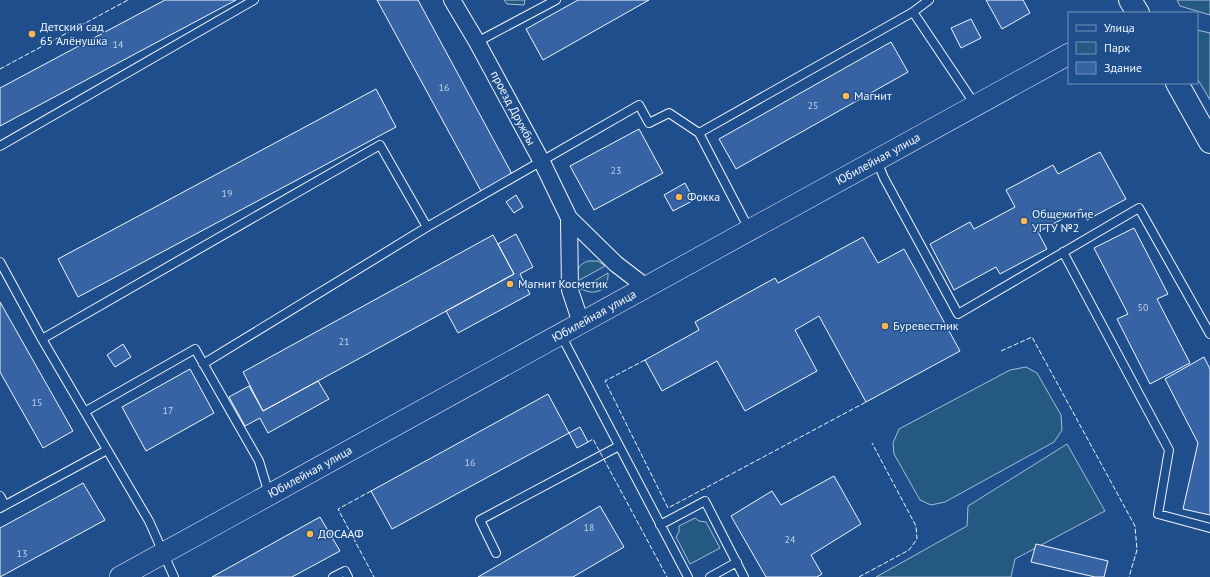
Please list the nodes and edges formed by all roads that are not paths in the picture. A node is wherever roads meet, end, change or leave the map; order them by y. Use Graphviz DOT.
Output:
graph roads {
  1 [pos="254,0"];
  2 [pos="452,0"];
  3 [pos="556,0"];
  4 [pos="929,0"];
  5 [pos="1130,0"];
  6 [pos="913,12"];
  7 [pos="1137,12"];
  8 [pos="477,42"];
  9 [pos="1068,55"];
  10 [pos="1178,84"];
  11 [pos="976,106"];
  12 [pos="698,133"];
  13 [pos="1210,142"];
  14 [pos="0,146"];
  15 [pos="877,160"];
  16 [pos="542,162"];
  17 [pos="569,218"];
  18 [pos="427,227"];
  19 [pos="749,230"];
  20 [pos="1063,252"];
  21 [pos="0,262"];
  22 [pos="646,287"];
  23 [pos="581,323"];
  24 [pos="560,334"];
  25 [pos="1210,334"];
  26 [pos="42,339"];
  27 [pos="203,364"];
  28 [pos="86,411"];
  29 [pos="619,446"];
  30 [pos="107,450"];
  31 [pos="269,494"];
  32 [pos="0,496"];
  33 [pos="3,506"];
  34 [pos="660,525"];
  35 [pos="1210,528"];
  36 [pos="163,553"];
  37 [pos="496,553"];
  38 [pos="737,562"];
  39 [pos="120,577"];
  40 [pos="174,577"];
  41 [pos="333,577"];
  42 [pos="348,577"];
  43 [pos="688,577"];
  44 [pos="710,577"];
  45 [pos="744,577"];
  1 -- 14 [label="lane"];
  2 -- 8 [label="street, проезд Дружбы"];
  3 -- 8 [label="lane"];
  4 -- 6 [label="lane"];
  5 -- 7 [label="main road"];
  6 -- 11 [label="lane"];
  6 -- 12 [label="lane"];
  8 -- 16 [label="street, проезд Дружбы"];
  9 -- 11 [label="street, Юбилейная улица"];
  10 -- 13 [label="main road"];
  11 -- 15 [label="street, Юбилейная улица"];
  12 -- 16 [label="lane"];
  12 -- 19 [label="lane"];
  15 -- 19 [label="street, Юбилейная улица"];
  15 -- 20 [label="lane"];
  16 -- 17 [label="street, проезд Дружбы"];
  16 -- 18 [label="lane"];
  17 -- 22 [label="street, проезд Дружбы"];
  17 -- 23 [label="street, проезд Дружбы"];
  18 -- 26 [label="lane"];
  18 -- 27 [label="lane"];
  19 -- 22 [label="street, Юбилейная улица"];
  20 -- 25 [label="lane"];
  20 -- 35 [label="lane"];
  21 -- 26 [label="lane"];
  22 -- 23 [label="street, Юбилейная улица"];
  23 -- 24 [label="street, Юбилейная улица"];
  24 -- 29 [label="lane"];
  24 -- 31 [label="street, Юбилейная улица"];
  26 -- 28 [label="lane"];
  27 -- 28 [label="lane"];
  27 -- 31 [label="lane"];
  28 -- 30 [label="lane"];
  29 -- 34 [label="lane"];
  29 -- 37 [label="lane"];
  30 -- 33 [label="lane"];
  30 -- 36 [label="lane"];
  31 -- 36 [label="street, Юбилейная улица"];
  32 -- 33 [label="lane"];
  34 -- 38 [label="lane"];
  34 -- 43 [label="lane"];
  36 -- 39 [label="street, Юбилейная улица"];
  36 -- 40 [label="lane"];
  38 -- 44 [label="lane"];
  38 -- 45 [label="lane"];
  41 -- 42 [label="lane"];
}
